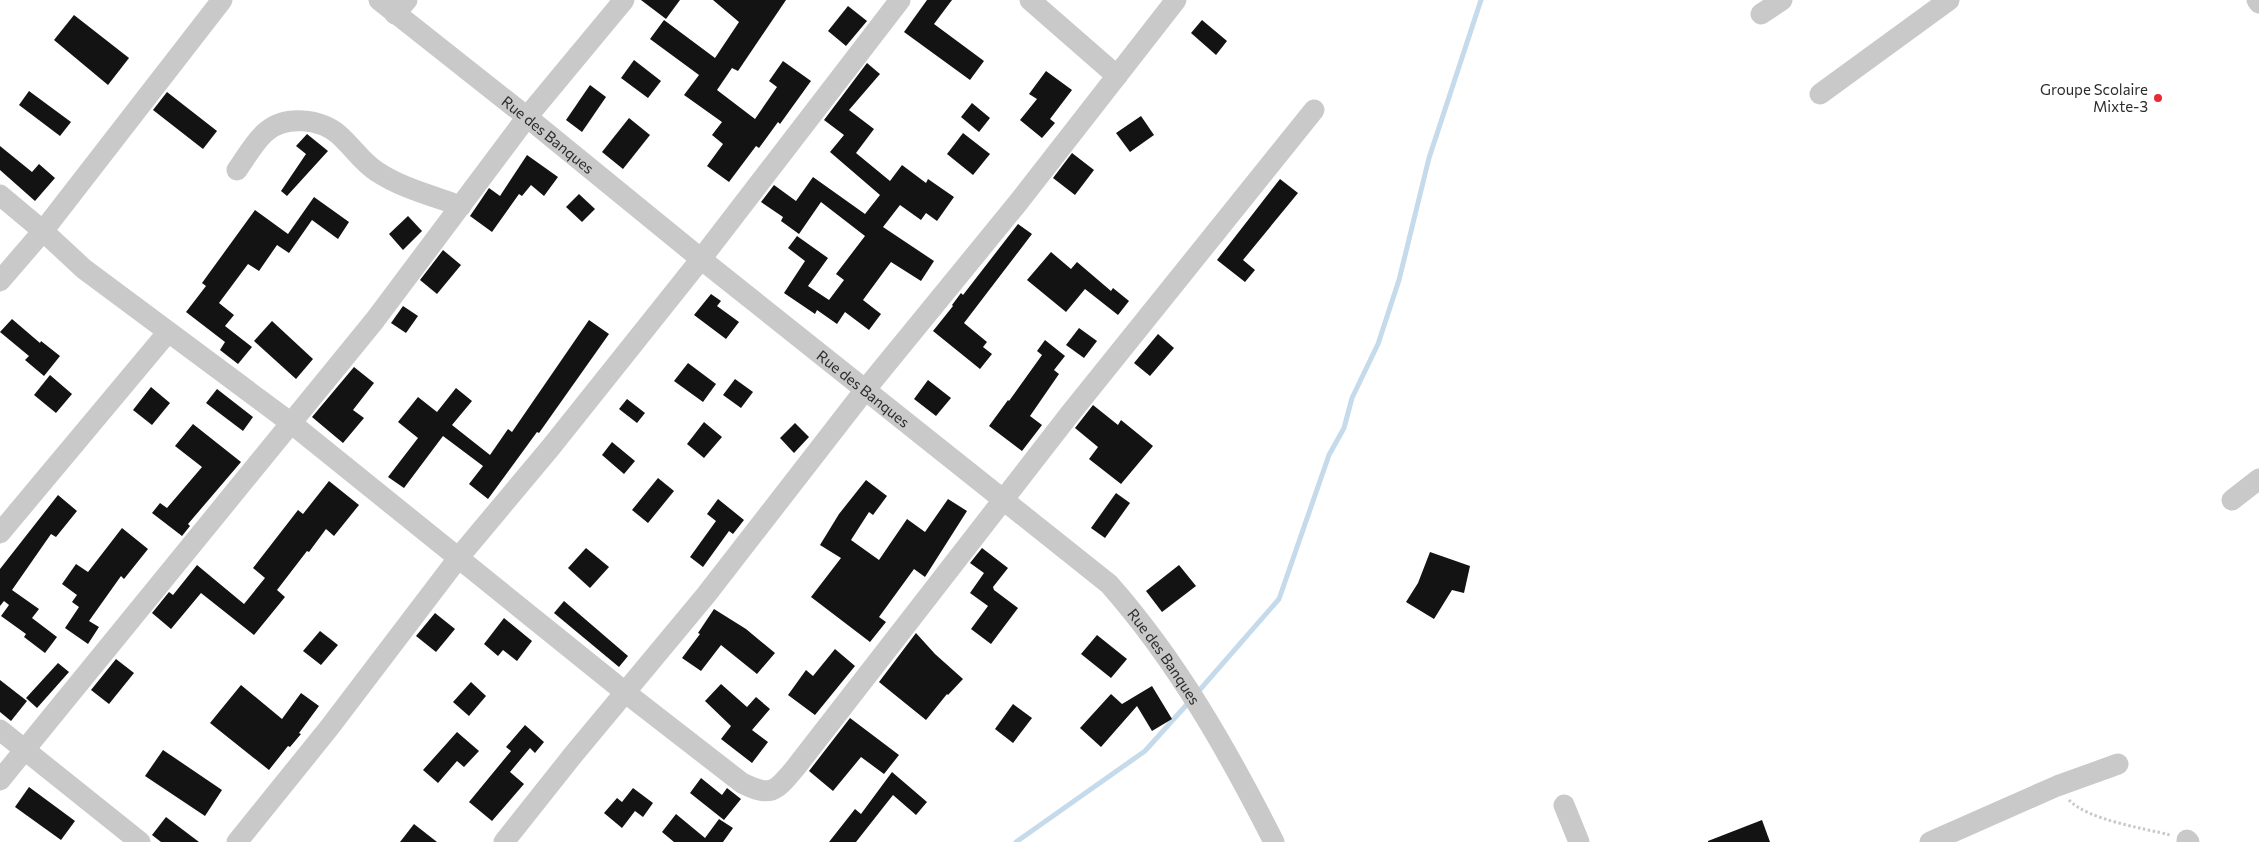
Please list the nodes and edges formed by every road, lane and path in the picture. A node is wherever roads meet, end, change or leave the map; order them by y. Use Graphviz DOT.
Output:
graph roads {
  1 [pos="222,0"];
  2 [pos="379,0"];
  3 [pos="624,0"];
  4 [pos="900,0"];
  5 [pos="1030,0"];
  6 [pos="1176,0"];
  7 [pos="1782,0"];
  8 [pos="1949,0"];
  9 [pos="2257,0"];
  10 [pos="2259,3"];
  11 [pos="401,7"];
  12 [pos="1761,14"];
  13 [pos="1117,76"];
  14 [pos="1820,94"];
  15 [pos="1314,110"];
  16 [pos="528,117"];
  17 [pos="236,170"];
  18 [pos="0,195"];
  19 [pos="461,206"];
  20 [pos="44,231"];
  21 [pos="701,259"];
  22 [pos="0,281"];
  23 [pos="168,332"];
  24 [pos="866,390"];
  25 [pos="291,423"];
  26 [pos="2259,480"];
  27 [pos="1004,499"];
  28 [pos="2232,500"];
  29 [pos="0,532"];
  30 [pos="459,557"];
  31 [pos="626,693"];
  32 [pos="0,730"];
  33 [pos="24,750"];
  34 [pos="2118,764"];
  35 [pos="0,780"];
  36 [pos="2057,786"];
  37 [pos="1564,805"];
  38 [pos="2188,841"];
  39 [pos="140,842"];
  40 [pos="237,842"];
  41 [pos="504,842"];
  42 [pos="1274,842"];
  43 [pos="1579,842"];
  44 [pos="1930,842"];
  1 -- 20 [label="street"];
  2 -- 11 [label="street, Rue des Banques"];
  3 -- 16 [label="street"];
  4 -- 21 [label="street"];
  5 -- 13 [label="street"];
  6 -- 13 [label="street"];
  7 -- 12 [label="street"];
  8 -- 14 [label="street"];
  9 -- 10 [label="street"];
  11 -- 16 [label="street, Rue des Banques"];
  13 -- 24 [label="street"];
  15 -- 27 [label="street"];
  16 -- 19 [label="street"];
  16 -- 21 [label="street, Rue des Banques"];
  17 -- 19 [label="street"];
  18 -- 20 [label="street"];
  19 -- 25 [label="street"];
  20 -- 22 [label="street"];
  20 -- 23 [label="street"];
  21 -- 24 [label="street, Rue des Banques"];
  21 -- 30 [label="street"];
  23 -- 25 [label="street"];
  23 -- 29 [label="street"];
  24 -- 27 [label="street, Rue des Banques"];
  24 -- 31 [label="street"];
  25 -- 30 [label="street"];
  25 -- 33 [label="street"];
  26 -- 28 [label="street"];
  27 -- 31 [label="street"];
  27 -- 42 [label="street, Rue des Banques"];
  30 -- 31 [label="street"];
  30 -- 40 [label="street"];
  31 -- 41 [label="street"];
  32 -- 33 [label="street"];
  33 -- 35 [label="street"];
  33 -- 39 [label="street"];
  34 -- 36 [label="street"];
  36 -- 38 [label="path"];
  36 -- 44 [label="street"];
  37 -- 43 [label="street"];
}
